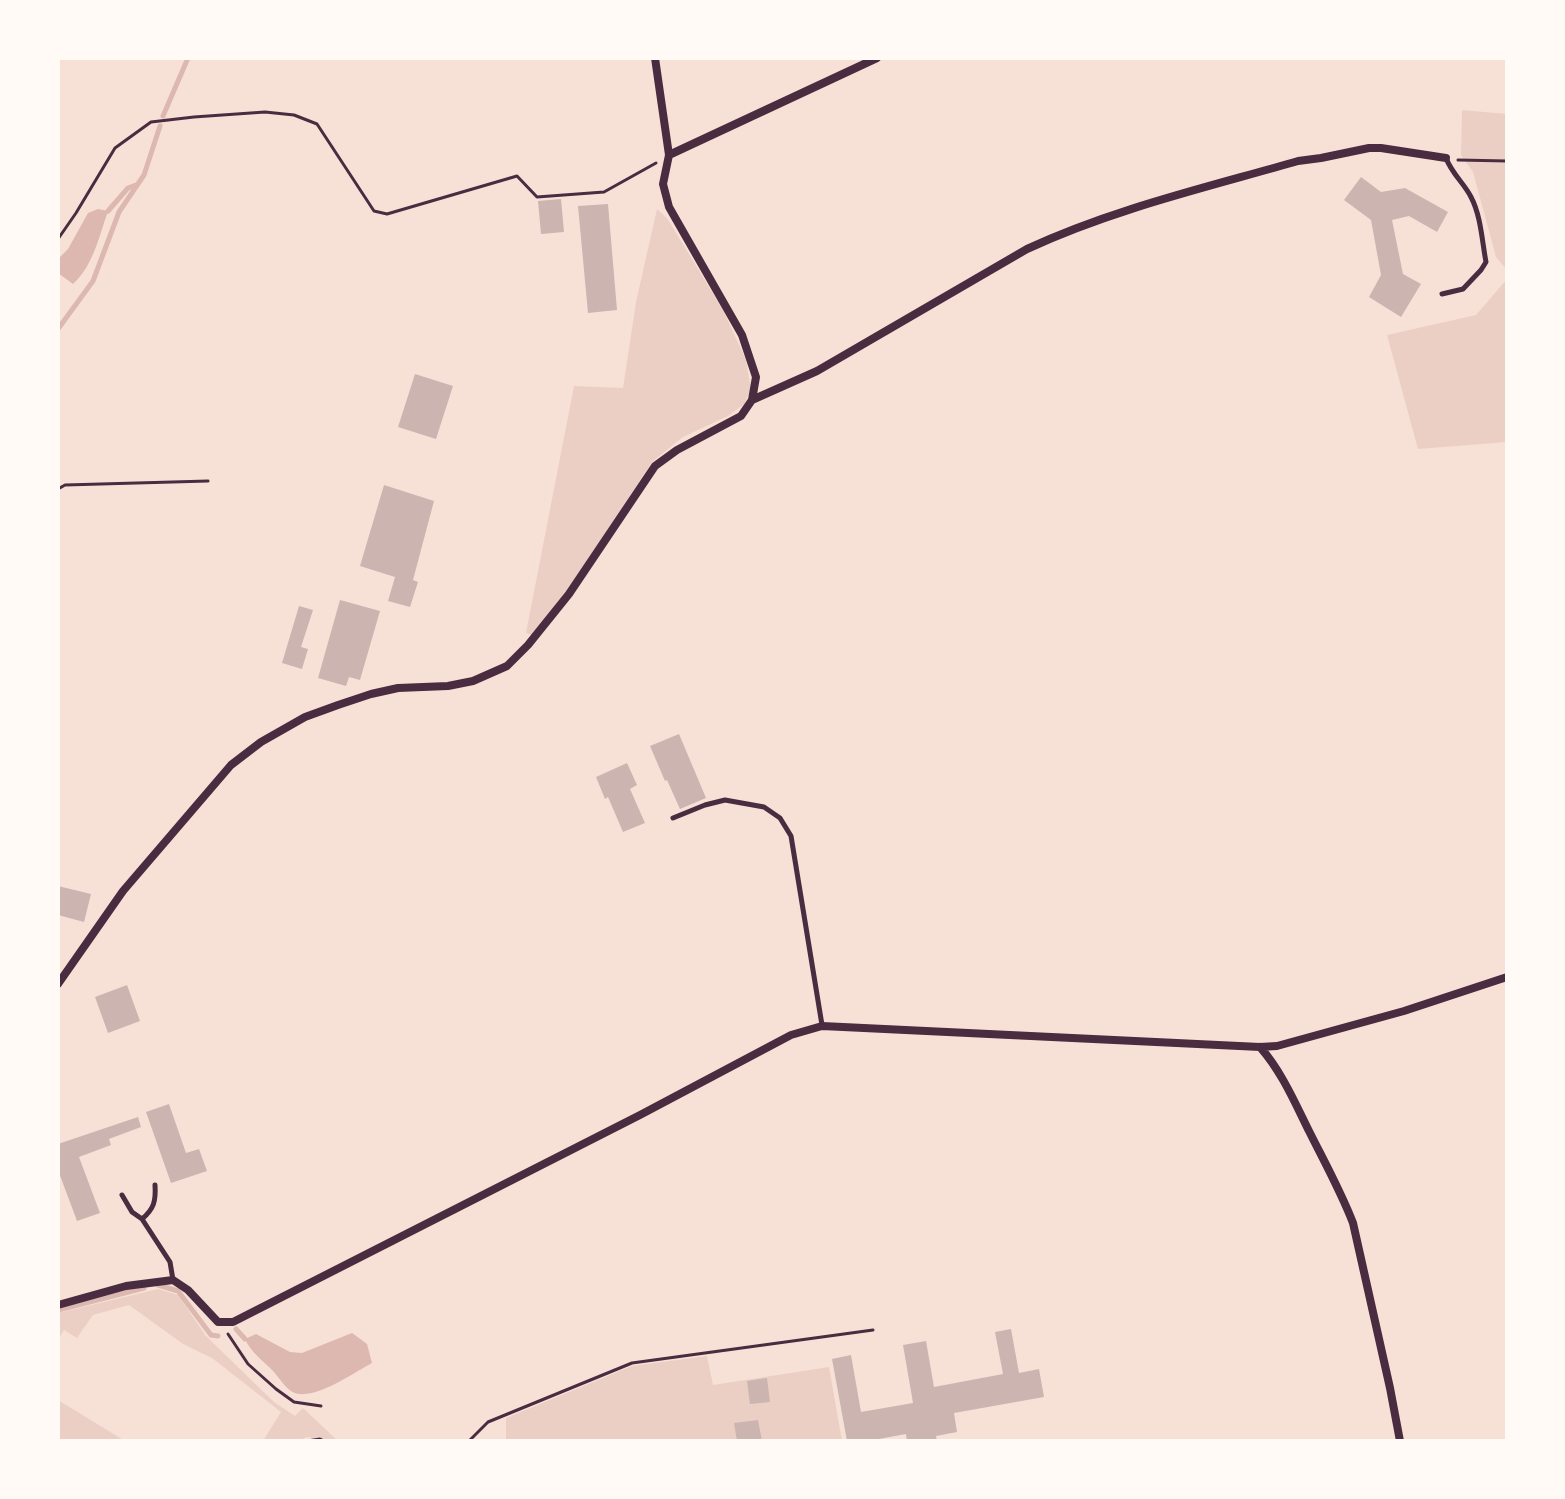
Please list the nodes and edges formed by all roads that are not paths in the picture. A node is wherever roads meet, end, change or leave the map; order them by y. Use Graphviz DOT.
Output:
graph roads {
  1 [pos="655,58"];
  2 [pos="877,58"];
  3 [pos="669,155"];
  4 [pos="1446,158"];
  5 [pos="1442,294"];
  6 [pos="752,400"];
  7 [pos="673,818"];
  8 [pos="1507,977"];
  9 [pos="58,984"];
  10 [pos="822,1026"];
  11 [pos="1260,1047"];
  12 [pos="155,1185"];
  13 [pos="122,1195"];
  14 [pos="142,1219"];
  15 [pos="173,1280"];
  16 [pos="58,1305"];
  17 [pos="1400,1441"];
  1 -- 3 [label="street"];
  2 -- 3 [label="street"];
  3 -- 6 [label="street"];
  4 -- 5 [label="lane"];
  4 -- 6 [label="street"];
  6 -- 9 [label="street"];
  7 -- 10 [label="lane"];
  8 -- 11 [label="street"];
  10 -- 11 [label="street"];
  10 -- 15 [label="street"];
  11 -- 17 [label="street"];
  12 -- 14 [label="lane"];
  13 -- 14 [label="lane"];
  14 -- 15 [label="lane"];
  15 -- 16 [label="street"];
}
